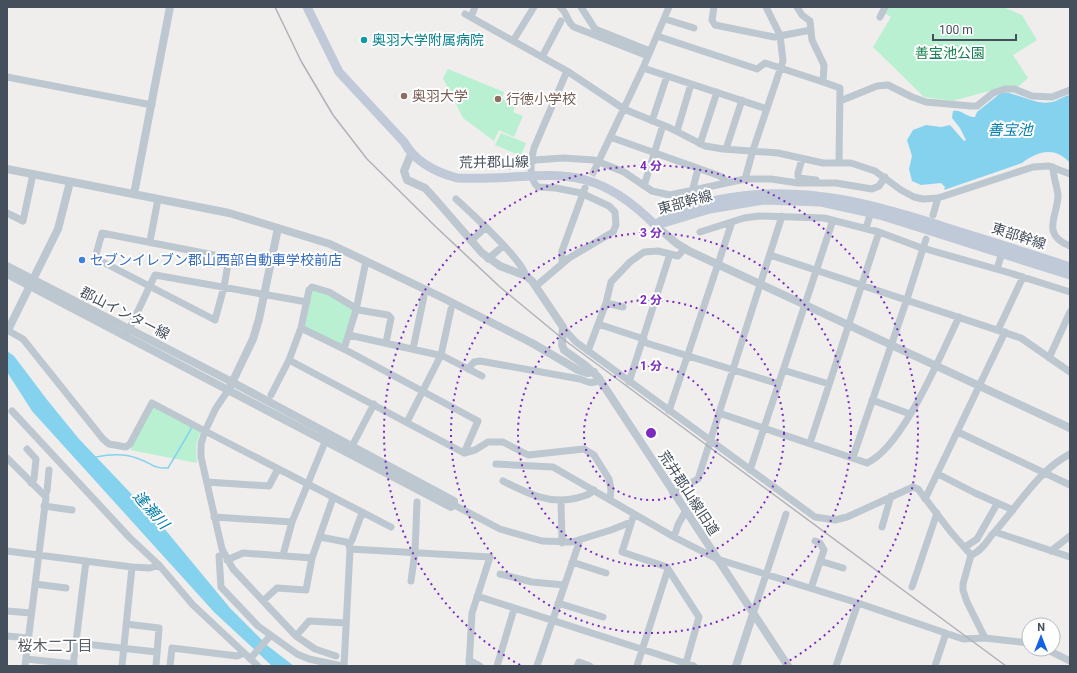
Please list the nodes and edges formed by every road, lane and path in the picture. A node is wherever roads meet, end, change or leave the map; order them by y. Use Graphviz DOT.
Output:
graph roads {
  1 [pos="170,7"];
  2 [pos="307,7"];
  3 [pos="475,7"];
  4 [pos="534,7"];
  5 [pos="560,7"];
  6 [pos="581,7"];
  7 [pos="669,7"];
  8 [pos="714,7"];
  9 [pos="766,7"];
  10 [pos="797,7"];
  11 [pos="885,7"];
  12 [pos="880,17"];
  13 [pos="665,19"];
  14 [pos="561,21"];
  15 [pos="694,28"];
  16 [pos="811,30"];
  17 [pos="657,36"];
  18 [pos="780,36"];
  19 [pos="513,41"];
  20 [pos="649,53"];
  21 [pos="542,57"];
  22 [pos="643,68"];
  23 [pos="780,69"];
  24 [pos="567,72"];
  25 [pos="667,76"];
  26 [pos="7,77"];
  27 [pos="823,82"];
  28 [pos="691,84"];
  29 [pos="1070,90"];
  30 [pos="717,92"];
  31 [pos="742,100"];
  32 [pos="840,101"];
  33 [pos="152,105"];
  34 [pos="624,109"];
  35 [pos="767,109"];
  36 [pos="652,121"];
  37 [pos="663,125"];
  38 [pos="676,131"];
  39 [pos="610,137"];
  40 [pos="700,144"];
  41 [pos="726,150"];
  42 [pos="753,150"];
  43 [pos="653,152"];
  44 [pos="411,154"];
  45 [pos="802,159"];
  46 [pos="496,160"];
  47 [pos="598,161"];
  48 [pos="839,162"];
  49 [pos="532,163"];
  50 [pos="1052,167"];
  51 [pos="7,169"];
  52 [pos="594,169"];
  53 [pos="698,169"];
  54 [pos="33,174"];
  55 [pos="1070,174"];
  56 [pos="532,175"];
  57 [pos="885,177"];
  58 [pos="745,179"];
  59 [pos="70,182"];
  60 [pos="727,182"];
  61 [pos="789,183"];
  62 [pos="818,183"];
  63 [pos="644,186"];
  64 [pos="584,191"];
  65 [pos="692,192"];
  66 [pos="789,192"];
  67 [pos="134,194"];
  68 [pos="938,198"];
  69 [pos="158,199"];
  70 [pos="456,199"];
  71 [pos="871,212"];
  72 [pos="7,213"];
  73 [pos="933,215"];
  74 [pos="782,216"];
  75 [pos="833,220"];
  76 [pos="732,222"];
  77 [pos="655,225"];
  78 [pos="486,227"];
  79 [pos="278,228"];
  80 [pos="866,228"];
  81 [pos="700,232"];
  82 [pos="879,232"];
  83 [pos="926,239"];
  84 [pos="150,241"];
  85 [pos="471,241"];
  86 [pos="503,246"];
  87 [pos="1070,246"];
  88 [pos="685,248"];
  89 [pos="923,248"];
  90 [pos="1002,253"];
  91 [pos="670,254"];
  92 [pos="770,255"];
  93 [pos="488,259"];
  94 [pos="366,261"];
  95 [pos="562,262"];
  96 [pos="719,264"];
  97 [pos="7,266"];
  98 [pos="1070,267"];
  99 [pos="997,269"];
  100 [pos="816,270"];
  101 [pos="7,274"];
  102 [pos="1070,275"];
  103 [pos="526,276"];
  104 [pos="1023,277"];
  105 [pos="32,284"];
  106 [pos="761,284"];
  107 [pos="861,285"];
  108 [pos="536,286"];
  109 [pos="224,287"];
  110 [pos="150,288"];
  111 [pos="1070,292"];
  112 [pos="265,295"];
  113 [pos="424,296"];
  114 [pos="907,299"];
  115 [pos="307,302"];
  116 [pos="606,303"];
  117 [pos="804,305"];
  118 [pos="623,307"];
  119 [pos="357,309"];
  120 [pos="451,309"];
  121 [pos="1070,312"];
  122 [pos="958,317"];
  123 [pos="598,324"];
  124 [pos="848,325"];
  125 [pos="301,328"];
  126 [pos="564,329"];
  127 [pos="7,330"];
  128 [pos="1002,331"];
  129 [pos="128,333"];
  130 [pos="349,335"];
  131 [pos="643,340"];
  132 [pos="386,343"];
  133 [pos="891,344"];
  134 [pos="344,349"];
  135 [pos="413,349"];
  136 [pos="588,351"];
  137 [pos="441,355"];
  138 [pos="688,356"];
  139 [pos="1049,358"];
  140 [pos="290,360"];
  141 [pos="936,365"];
  142 [pos="468,368"];
  143 [pos="731,370"];
  144 [pos="783,370"];
  145 [pos="594,372"];
  146 [pos="1070,372"];
  147 [pos="482,376"];
  148 [pos="600,379"];
  149 [pos="629,382"];
  150 [pos="779,384"];
  151 [pos="829,384"];
  152 [pos="230,386"];
  153 [pos="979,386"];
  154 [pos="422,393"];
  155 [pos="271,395"];
  156 [pos="872,400"];
  157 [pos="374,404"];
  158 [pos="12,410"];
  159 [pos="670,411"];
  160 [pos="719,413"];
  161 [pos="910,414"];
  162 [pos="407,422"];
  163 [pos="764,428"];
  164 [pos="1070,428"];
  165 [pos="205,431"];
  166 [pos="958,432"];
  167 [pos="710,441"];
  168 [pos="325,442"];
  169 [pos="810,443"];
  170 [pos="27,449"];
  171 [pos="350,450"];
  172 [pos="464,453"];
  173 [pos="1070,454"];
  174 [pos="7,458"];
  175 [pos="853,458"];
  176 [pos="496,464"];
  177 [pos="278,469"];
  178 [pos="49,470"];
  179 [pos="750,470"];
  180 [pos="1044,473"];
  181 [pos="938,474"];
  182 [pos="503,481"];
  183 [pos="206,482"];
  184 [pos="31,483"];
  185 [pos="307,484"];
  186 [pos="1070,485"];
  187 [pos="594,490"];
  188 [pos="673,493"];
  189 [pos="45,495"];
  190 [pos="891,496"];
  191 [pos="334,498"];
  192 [pos="925,498"];
  193 [pos="610,499"];
  194 [pos="561,500"];
  195 [pos="417,502"];
  196 [pos="997,504"];
  197 [pos="454,505"];
  198 [pos="44,506"];
  199 [pos="72,510"];
  200 [pos="1013,510"];
  201 [pos="685,512"];
  202 [pos="362,513"];
  203 [pos="937,513"];
  204 [pos="634,514"];
  205 [pos="786,514"];
  206 [pos="214,517"];
  207 [pos="292,522"];
  208 [pos="631,522"];
  209 [pos="391,527"];
  210 [pos="882,527"];
  211 [pos="995,532"];
  212 [pos="1070,536"];
  213 [pos="320,537"];
  214 [pos="674,537"];
  215 [pos="580,540"];
  216 [pos="814,541"];
  217 [pos="562,543"];
  218 [pos="349,547"];
  219 [pos="965,547"];
  220 [pos="7,551"];
  221 [pos="1051,551"];
  222 [pos="415,552"];
  223 [pos="38,554"];
  224 [pos="283,555"];
  225 [pos="971,555"];
  226 [pos="219,556"];
  227 [pos="1070,557"];
  228 [pos="312,558"];
  229 [pos="227,560"];
  230 [pos="718,560"];
  231 [pos="86,561"];
  232 [pos="820,561"];
  233 [pos="572,562"];
  234 [pos="159,565"];
  235 [pos="132,566"];
  236 [pos="843,568"];
  237 [pos="668,569"];
  238 [pos="606,573"];
  239 [pos="500,574"];
  240 [pos="767,574"];
  241 [pos="411,581"];
  242 [pos="35,584"];
  243 [pos="564,585"];
  244 [pos="912,587"];
  245 [pos="66,588"];
  246 [pos="811,588"];
  247 [pos="477,596"];
  248 [pos="263,601"];
  249 [pos="558,603"];
  250 [pos="858,603"];
  251 [pos="514,609"];
  252 [pos="7,611"];
  253 [pos="31,613"];
  254 [pos="754,614"];
  255 [pos="603,616"];
  256 [pos="551,621"];
  257 [pos="346,623"];
  258 [pos="126,624"];
  259 [pos="946,633"];
  260 [pos="7,636"];
  261 [pos="270,636"];
  262 [pos="296,636"];
  263 [pos="28,638"];
  264 [pos="985,638"];
  265 [pos="76,643"];
  266 [pos="1021,643"];
  267 [pos="124,648"];
  268 [pos="643,651"];
  269 [pos="157,652"];
  270 [pos="244,653"];
  271 [pos="336,656"];
  272 [pos="1060,657"];
  273 [pos="251,658"];
  274 [pos="26,662"];
  275 [pos="1069,662"];
  276 [pos="469,663"];
  277 [pos="686,663"];
  278 [pos="74,665"];
  279 [pos="540,665"];
  280 [pos="122,666"];
  281 [pos="156,666"];
  282 [pos="170,666"];
  283 [pos="258,666"];
  284 [pos="343,666"];
  285 [pos="480,666"];
  286 [pos="497,666"];
  287 [pos="577,666"];
  288 [pos="590,666"];
  289 [pos="637,666"];
  290 [pos="694,666"];
  291 [pos="736,666"];
  292 [pos="788,666"];
  293 [pos="836,666"];
  294 [pos="935,666"];
  1 -- 33 [label="street"];
  2 -- 44 [label="main road, 荒井郡山線"];
  3 -- 19 [label="street"];
  4 -- 19 [label="street"];
  5 -- 20 [label="street"];
  6 -- 20 [label="street"];
  7 -- 13 [label="street"];
  8 -- 18 [label="street"];
  9 -- 18 [label="street"];
  10 -- 16 [label="street"];
  11 -- 12 [label="street"];
  13 -- 15 [label="street"];
  13 -- 17 [label="street"];
  14 -- 21 [label="street"];
  16 -- 18 [label="street"];
  16 -- 27 [label="street"];
  17 -- 20 [label="street"];
  17 -- 23 [label="street"];
  18 -- 23 [label="street"];
  19 -- 21 [label="street"];
  20 -- 22 [label="street"];
  21 -- 24 [label="street"];
  22 -- 25 [label="street"];
  22 -- 34 [label="street"];
  23 -- 27 [label="street"];
  23 -- 35 [label="street"];
  24 -- 34 [label="street"];
  24 -- 49 [label="street"];
  25 -- 28 [label="street"];
  25 -- 36 [label="street"];
  26 -- 33 [label="street"];
  27 -- 32 [label="street"];
  28 -- 30 [label="street"];
  28 -- 38 [label="street"];
  29 -- 32 [label="street"];
  30 -- 31 [label="street"];
  30 -- 40 [label="street"];
  31 -- 35 [label="street"];
  31 -- 41 [label="street"];
  32 -- 48 [label="street"];
  33 -- 67 [label="street"];
  34 -- 36 [label="street"];
  34 -- 39 [label="street"];
  35 -- 42 [label="street"];
  36 -- 37 [label="street"];
  37 -- 38 [label="street"];
  37 -- 43 [label="street"];
  38 -- 40 [label="street"];
  39 -- 43 [label="street"];
  39 -- 47 [label="street"];
  40 -- 41 [label="street"];
  41 -- 42 [label="street"];
  42 -- 45 [label="street"];
  42 -- 58 [label="street"];
  43 -- 53 [label="street"];
  43 -- 63 [label="street"];
  44 -- 56 [label="main road, 荒井郡山線"];
  44 -- 85 [label="street"];
  45 -- 48 [label="street"];
  45 -- 62 [label="street"];
  46 -- 49 [label="street"];
  47 -- 49 [label="street"];
  47 -- 52 [label="street"];
  47 -- 63 [label="street"];
  48 -- 57 [label="street"];
  49 -- 56 [label="street"];
  50 -- 55 [label="street"];
  50 -- 68 [label="street"];
  50 -- 87 [label="street"];
  51 -- 54 [label="street"];
  53 -- 60 [label="street"];
  53 -- 65 [label="street"];
  54 -- 59 [label="street"];
  54 -- 72 [label="street"];
  56 -- 64 [label="street"];
  56 -- 77 [label="main road, 荒井郡山線"];
  57 -- 62 [label="street"];
  57 -- 68 [label="street"];
  58 -- 60 [label="street"];
  58 -- 61 [label="street"];
  59 -- 67 [label="street"];
  59 -- 105 [label="street"];
  60 -- 65 [label="street"];
  61 -- 62 [label="street"];
  61 -- 66 [label="street"];
  63 -- 65 [label="street"];
  64 -- 95 [label="street"];
  64 -- 95 [label="street"];
  66 -- 77 [label="main road, 東部幹線"];
  66 -- 98 [label="main road, 東部幹線"];
  67 -- 69 [label="street"];
  68 -- 73 [label="street"];
  69 -- 79 [label="street"];
  69 -- 84 [label="street"];
  70 -- 78 [label="street"];
  71 -- 77 [label="main road, 東部幹線"];
  71 -- 80 [label="street"];
  71 -- 90 [label="main road, 東部幹線"];
  74 -- 75 [label="street"];
  74 -- 76 [label="street"];
  74 -- 92 [label="street"];
  75 -- 80 [label="street"];
  75 -- 100 [label="street"];
  76 -- 81 [label="street"];
  76 -- 96 [label="street"];
  77 -- 88 [label="street"];
  78 -- 85 [label="street"];
  78 -- 86 [label="street"];
  79 -- 94 [label="street"];
  79 -- 112 [label="street"];
  80 -- 82 [label="street"];
  82 -- 89 [label="street"];
  82 -- 107 [label="street"];
  83 -- 89 [label="street"];
  84 -- 109 [label="street"];
  84 -- 110 [label="street"];
  85 -- 93 [label="street"];
  86 -- 93 [label="street"];
  86 -- 103 [label="street"];
  88 -- 91 [label="street"];
  88 -- 96 [label="street"];
  89 -- 99 [label="street"];
  89 -- 114 [label="street"];
  90 -- 99 [label="street"];
  90 -- 102 [label="main road, 東部幹線"];
  91 -- 116 [label="street"];
  91 -- 131 [label="street"];
  92 -- 100 [label="street"];
  92 -- 106 [label="street"];
  93 -- 103 [label="street"];
  94 -- 119 [label="street"];
  94 -- 145 [label="street"];
  95 -- 108 [label="street"];
  96 -- 106 [label="street"];
  96 -- 138 [label="street"];
  97 -- 105 [label="street, 郡山インター線"];
  99 -- 104 [label="street"];
  100 -- 107 [label="street"];
  100 -- 117 [label="street"];
  101 -- 105 [label="street"];
  103 -- 108 [label="street"];
  104 -- 111 [label="street"];
  104 -- 128 [label="street"];
  105 -- 127 [label="street"];
  105 -- 129 [label="street, 郡山インター線"];
  106 -- 117 [label="street"];
  106 -- 143 [label="street"];
  107 -- 114 [label="street"];
  107 -- 124 [label="street"];
  108 -- 126 [label="street"];
  109 -- 110 [label="street"];
  109 -- 110 [label="street"];
  109 -- 112 [label="street"];
  110 -- 129 [label="street"];
  112 -- 115 [label="street"];
  112 -- 152 [label="street"];
  113 -- 135 [label="street"];
  114 -- 122 [label="street"];
  114 -- 133 [label="street"];
  115 -- 119 [label="street"];
  115 -- 125 [label="street"];
  116 -- 118 [label="street"];
  116 -- 123 [label="street"];
  117 -- 124 [label="street"];
  117 -- 144 [label="street"];
  119 -- 130 [label="street"];
  119 -- 132 [label="street"];
  120 -- 137 [label="street"];
  121 -- 139 [label="street"];
  122 -- 128 [label="street"];
  122 -- 141 [label="street"];
  123 -- 131 [label="street"];
  123 -- 136 [label="street"];
  124 -- 133 [label="street"];
  124 -- 151 [label="street"];
  125 -- 134 [label="street"];
  125 -- 140 [label="street"];
  126 -- 136 [label="street"];
  126 -- 145 [label="street, 荒井郡山線旧道"];
  127 -- 165 [label="street"];
  128 -- 139 [label="street"];
  128 -- 153 [label="street"];
  129 -- 152 [label="street, 郡山インター線"];
  130 -- 132 [label="street"];
  130 -- 134 [label="street"];
  131 -- 138 [label="street"];
  131 -- 149 [label="street"];
  132 -- 135 [label="street"];
  133 -- 141 [label="street"];
  133 -- 156 [label="street"];
  134 -- 154 [label="street"];
  135 -- 137 [label="street"];
  136 -- 149 [label="street"];
  137 -- 142 [label="street"];
  137 -- 154 [label="street"];
  138 -- 143 [label="street"];
  138 -- 159 [label="street"];
  139 -- 146 [label="street"];
  140 -- 155 [label="street"];
  140 -- 157 [label="street"];
  141 -- 153 [label="street"];
  141 -- 161 [label="street"];
  142 -- 147 [label="street"];
  142 -- 148 [label="street"];
  143 -- 150 [label="street"];
  143 -- 160 [label="street"];
  144 -- 150 [label="street"];
  144 -- 151 [label="street"];
  145 -- 148 [label="street, 荒井郡山線旧道"];
  148 -- 188 [label="street, 荒井郡山線旧道"];
  149 -- 159 [label="street"];
  150 -- 163 [label="street"];
  151 -- 169 [label="street"];
  152 -- 165 [label="street"];
  152 -- 168 [label="street"];
  152 -- 171 [label="street"];
  153 -- 164 [label="street"];
  153 -- 166 [label="street"];
  154 -- 162 [label="street"];
  154 -- 172 [label="street"];
  156 -- 161 [label="street"];
  156 -- 175 [label="street"];
  157 -- 162 [label="street"];
  157 -- 171 [label="street"];
  158 -- 234 [label="street"];
  159 -- 167 [label="street"];
  160 -- 163 [label="street"];
  160 -- 167 [label="street"];
  161 -- 175 [label="street"];
  162 -- 172 [label="street"];
  163 -- 169 [label="street"];
  163 -- 179 [label="street"];
  165 -- 177 [label="street"];
  165 -- 183 [label="street"];
  166 -- 180 [label="street"];
  166 -- 181 [label="street"];
  167 -- 179 [label="street"];
  167 -- 188 [label="street"];
  168 -- 171 [label="street"];
  168 -- 185 [label="street"];
  169 -- 175 [label="street"];
  170 -- 184 [label="street"];
  171 -- 197 [label="street"];
  172 -- 193 [label="street"];
  173 -- 180 [label="street"];
  174 -- 184 [label="street"];
  176 -- 187 [label="street"];
  177 -- 183 [label="street"];
  177 -- 185 [label="street"];
  178 -- 189 [label="street"];
  179 -- 190 [label="street"];
  180 -- 186 [label="street"];
  180 -- 200 [label="street"];
  181 -- 192 [label="street"];
  181 -- 196 [label="street"];
  182 -- 194 [label="street"];
  183 -- 206 [label="street"];
  184 -- 189 [label="street"];
  185 -- 191 [label="street"];
  185 -- 207 [label="street"];
  187 -- 193 [label="street"];
  187 -- 194 [label="street"];
  188 -- 201 [label="street, 荒井郡山線旧道"];
  189 -- 198 [label="street"];
  190 -- 192 [label="street"];
  190 -- 210 [label="street"];
  191 -- 202 [label="street"];
  191 -- 213 [label="street"];
  192 -- 203 [label="street"];
  193 -- 204 [label="street"];
  194 -- 217 [label="street"];
  195 -- 222 [label="street"];
  196 -- 200 [label="street"];
  196 -- 219 [label="street"];
  197 -- 217 [label="street"];
  198 -- 199 [label="street"];
  198 -- 223 [label="street"];
  200 -- 211 [label="street"];
  201 -- 214 [label="street"];
  201 -- 230 [label="street, 荒井郡山線旧道"];
  202 -- 209 [label="street"];
  202 -- 218 [label="street"];
  203 -- 219 [label="street"];
  203 -- 244 [label="street"];
  204 -- 208 [label="street"];
  204 -- 214 [label="street"];
  205 -- 240 [label="street"];
  206 -- 207 [label="street"];
  206 -- 229 [label="street"];
  207 -- 224 [label="street"];
  208 -- 215 [label="street"];
  208 -- 237 [label="street"];
  211 -- 221 [label="street"];
  211 -- 225 [label="street"];
  212 -- 221 [label="street"];
  213 -- 218 [label="street"];
  213 -- 228 [label="street"];
  214 -- 230 [label="street"];
  215 -- 217 [label="street"];
  215 -- 233 [label="street"];
  216 -- 232 [label="street"];
  218 -- 222 [label="street"];
  218 -- 257 [label="street"];
  219 -- 225 [label="street"];
  220 -- 223 [label="street"];
  221 -- 227 [label="street"];
  222 -- 241 [label="street"];
  222 -- 247 [label="street"];
  223 -- 231 [label="street"];
  223 -- 242 [label="street"];
  224 -- 228 [label="street"];
  224 -- 229 [label="street"];
  225 -- 264 [label="street"];
  226 -- 261 [label="street"];
  228 -- 248 [label="street"];
  229 -- 248 [label="street"];
  230 -- 240 [label="street"];
  230 -- 254 [label="street, 荒井郡山線旧道"];
  231 -- 235 [label="street"];
  231 -- 265 [label="street"];
  232 -- 236 [label="street"];
  232 -- 246 [label="street"];
  233 -- 238 [label="street"];
  233 -- 243 [label="street"];
  234 -- 235 [label="street"];
  234 -- 270 [label="street"];
  235 -- 258 [label="street"];
  237 -- 268 [label="street"];
  237 -- 277 [label="street"];
  239 -- 243 [label="street"];
  240 -- 246 [label="street"];
  240 -- 254 [label="street"];
  242 -- 245 [label="street"];
  242 -- 253 [label="street"];
  243 -- 249 [label="street"];
  246 -- 250 [label="street"];
  247 -- 251 [label="street"];
  247 -- 276 [label="street"];
  248 -- 262 [label="street"];
  249 -- 255 [label="street"];
  249 -- 256 [label="street"];
  250 -- 259 [label="street"];
  250 -- 293 [label="street"];
  251 -- 256 [label="street"];
  251 -- 286 [label="street"];
  252 -- 253 [label="street"];
  253 -- 263 [label="street"];
  254 -- 291 [label="street"];
  254 -- 292 [label="street, 荒井郡山線旧道"];
  256 -- 268 [label="street"];
  256 -- 279 [label="street"];
  257 -- 262 [label="street"];
  257 -- 284 [label="street"];
  258 -- 267 [label="street"];
  258 -- 269 [label="street"];
  259 -- 264 [label="street"];
  259 -- 294 [label="street"];
  260 -- 263 [label="street"];
  261 -- 273 [label="street"];
  261 -- 284 [label="street"];
  262 -- 271 [label="street"];
  263 -- 274 [label="street"];
  264 -- 266 [label="street"];
  265 -- 267 [label="street"];
  265 -- 278 [label="street"];
  267 -- 269 [label="street"];
  267 -- 280 [label="street"];
  268 -- 277 [label="street"];
  268 -- 289 [label="street"];
  269 -- 281 [label="street"];
  270 -- 273 [label="street"];
  270 -- 282 [label="street"];
  272 -- 275 [label="street"];
  273 -- 283 [label="street"];
  274 -- 278 [label="street"];
  276 -- 285 [label="street"];
  277 -- 290 [label="street"];
  287 -- 288 [label="street"];
}
